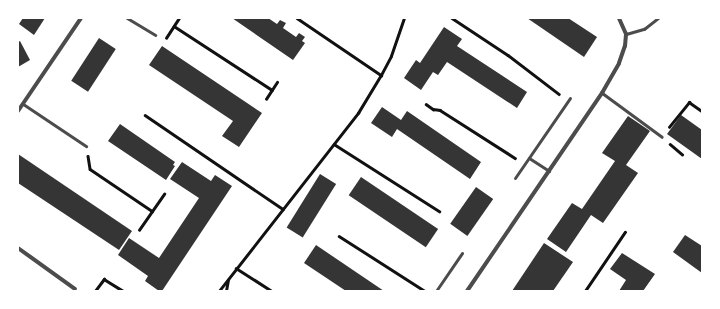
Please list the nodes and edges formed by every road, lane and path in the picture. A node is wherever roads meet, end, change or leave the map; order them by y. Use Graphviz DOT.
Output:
graph roads {
  1 [pos="81,18"];
  2 [pos="127,18"];
  3 [pos="179,18"];
  4 [pos="297,18"];
  5 [pos="404,18"];
  6 [pos="452,18"];
  7 [pos="620,18"];
  8 [pos="658,18"];
  9 [pos="174,26"];
  10 [pos="626,34"];
  11 [pos="155,35"];
  12 [pos="381,76"];
  13 [pos="277,82"];
  14 [pos="550,88"];
  15 [pos="272,90"];
  16 [pos="602,93"];
  17 [pos="570,98"];
  18 [pos="266,99"];
  19 [pos="23,104"];
  20 [pos="426,104"];
  21 [pos="18,111"];
  22 [pos="702,111"];
  23 [pos="145,114"];
  24 [pos="662,137"];
  25 [pos="334,144"];
  26 [pos="86,146"];
  27 [pos="529,158"];
  28 [pos="525,164"];
  29 [pos="548,171"];
  30 [pos="515,178"];
  31 [pos="164,194"];
  32 [pos="283,209"];
  33 [pos="152,211"];
  34 [pos="439,211"];
  35 [pos="139,230"];
  36 [pos="624,232"];
  37 [pos="339,236"];
  38 [pos="18,248"];
  39 [pos="462,253"];
  40 [pos="236,268"];
  41 [pos="228,279"];
  42 [pos="75,289"];
  43 [pos="95,291"];
  44 [pos="123,291"];
  45 [pos="219,291"];
  46 [pos="226,291"];
  47 [pos="272,291"];
  48 [pos="426,291"];
  49 [pos="436,291"];
  50 [pos="467,291"];
  51 [pos="585,291"];
  1 -- 19 [label="street"];
  2 -- 11 [label="lane"];
  3 -- 9 [label="path"];
  4 -- 12 [label="path"];
  5 -- 12 [label="path"];
  6 -- 14 [label="path"];
  7 -- 10 [label="street"];
  8 -- 10 [label="lane"];
  9 -- 11 [label="path"];
  9 -- 15 [label="path"];
  10 -- 16 [label="street"];
  12 -- 25 [label="path"];
  13 -- 15 [label="path"];
  15 -- 18 [label="path"];
  16 -- 24 [label="lane"];
  16 -- 29 [label="street"];
  17 -- 27 [label="lane"];
  19 -- 21 [label="street"];
  19 -- 26 [label="lane"];
  20 -- 28 [label="path"];
  22 -- 24 [label="path"];
  23 -- 32 [label="path"];
  25 -- 32 [label="path"];
  25 -- 34 [label="path"];
  26 -- 33 [label="path"];
  27 -- 28 [label="lane"];
  27 -- 29 [label="lane"];
  28 -- 30 [label="lane"];
  29 -- 50 [label="street"];
  31 -- 33 [label="path"];
  32 -- 40 [label="path"];
  33 -- 35 [label="path"];
  36 -- 51 [label="path"];
  37 -- 48 [label="path"];
  38 -- 42 [label="street"];
  39 -- 49 [label="lane"];
  40 -- 41 [label="path"];
  40 -- 47 [label="path"];
  41 -- 45 [label="path"];
  41 -- 46 [label="path"];
  43 -- 44 [label="path"];
}
